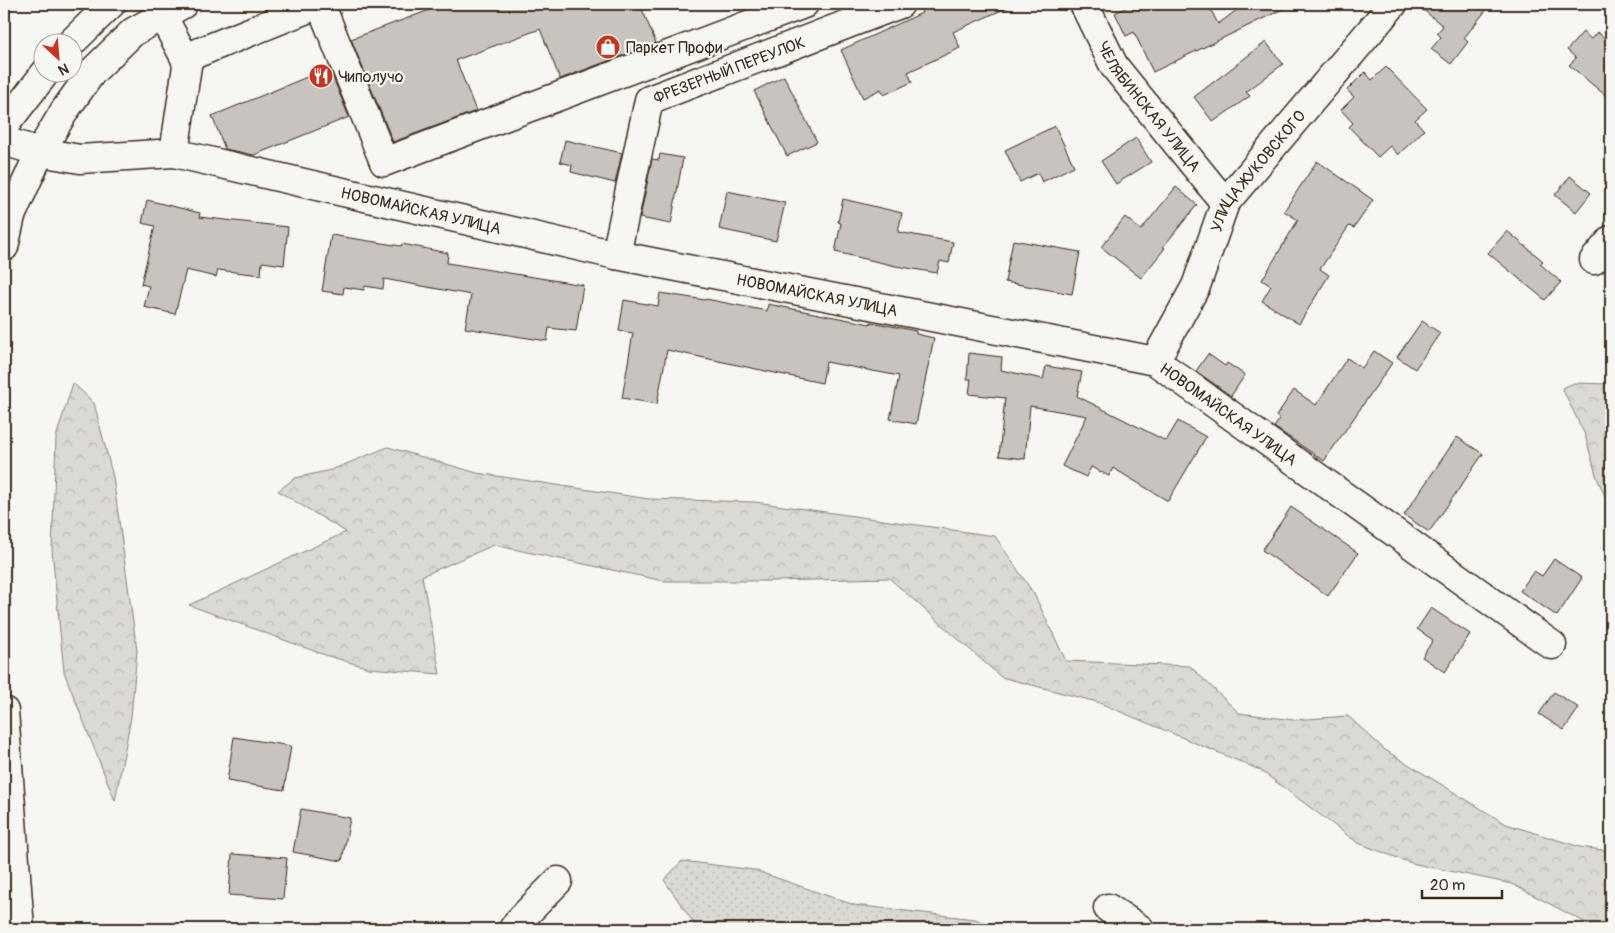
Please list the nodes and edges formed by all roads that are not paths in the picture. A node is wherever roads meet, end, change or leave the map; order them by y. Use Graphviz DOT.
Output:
graph roads {
  1 [pos="111,4"];
  2 [pos="804,4"];
  3 [pos="900,4"];
  4 [pos="1084,4"];
  5 [pos="1393,4"];
  6 [pos="172,9"];
  7 [pos="321,9"];
  8 [pos="82,32"];
  9 [pos="185,58"];
  10 [pos="38,82"];
  11 [pos="4,126"];
  12 [pos="4,141"];
  13 [pos="40,152"];
  14 [pos="174,153"];
  15 [pos="1225,204"];
  16 [pos="4,247"];
  17 [pos="616,255"];
  18 [pos="1155,361"];
  19 [pos="1552,645"];
  20 [pos="4,712"];
  21 [pos="558,881"];
  22 [pos="1108,908"];
  23 [pos="20,929"];
  24 [pos="513,929"];
  25 [pos="1140,929"];
  1 -- 8 [label="street"];
  2 -- 7 [label="street"];
  3 -- 17 [label="street, ФРЕЗЕРНЫЙ ПЕРЕУЛОК"];
  4 -- 15 [label="street, ЧЕЛЯБИНСКАЯ УЛИЦА"];
  5 -- 15 [label="street, УЛИЦА ЖУКОВСКОГО"];
  6 -- 9 [label="street"];
  6 -- 13 [label="street"];
  7 -- 9 [label="street"];
  9 -- 14 [label="street"];
  10 -- 11 [label="street"];
  12 -- 13 [label="street, НОВОМАЙСКАЯ УЛИЦА"];
  13 -- 14 [label="street, НОВОМАЙСКАЯ УЛИЦА"];
  13 -- 16 [label="street"];
  14 -- 17 [label="street, НОВОМАЙСКАЯ УЛИЦА"];
  15 -- 18 [label="street, УЛИЦА ЖУКОВСКОГО"];
  17 -- 18 [label="street, НОВОМАЙСКАЯ УЛИЦА"];
  18 -- 19 [label="street, НОВОМАЙСКАЯ УЛИЦА"];
  20 -- 23 [label="street"];
  21 -- 24 [label="street"];
  22 -- 25 [label="street"];
}
